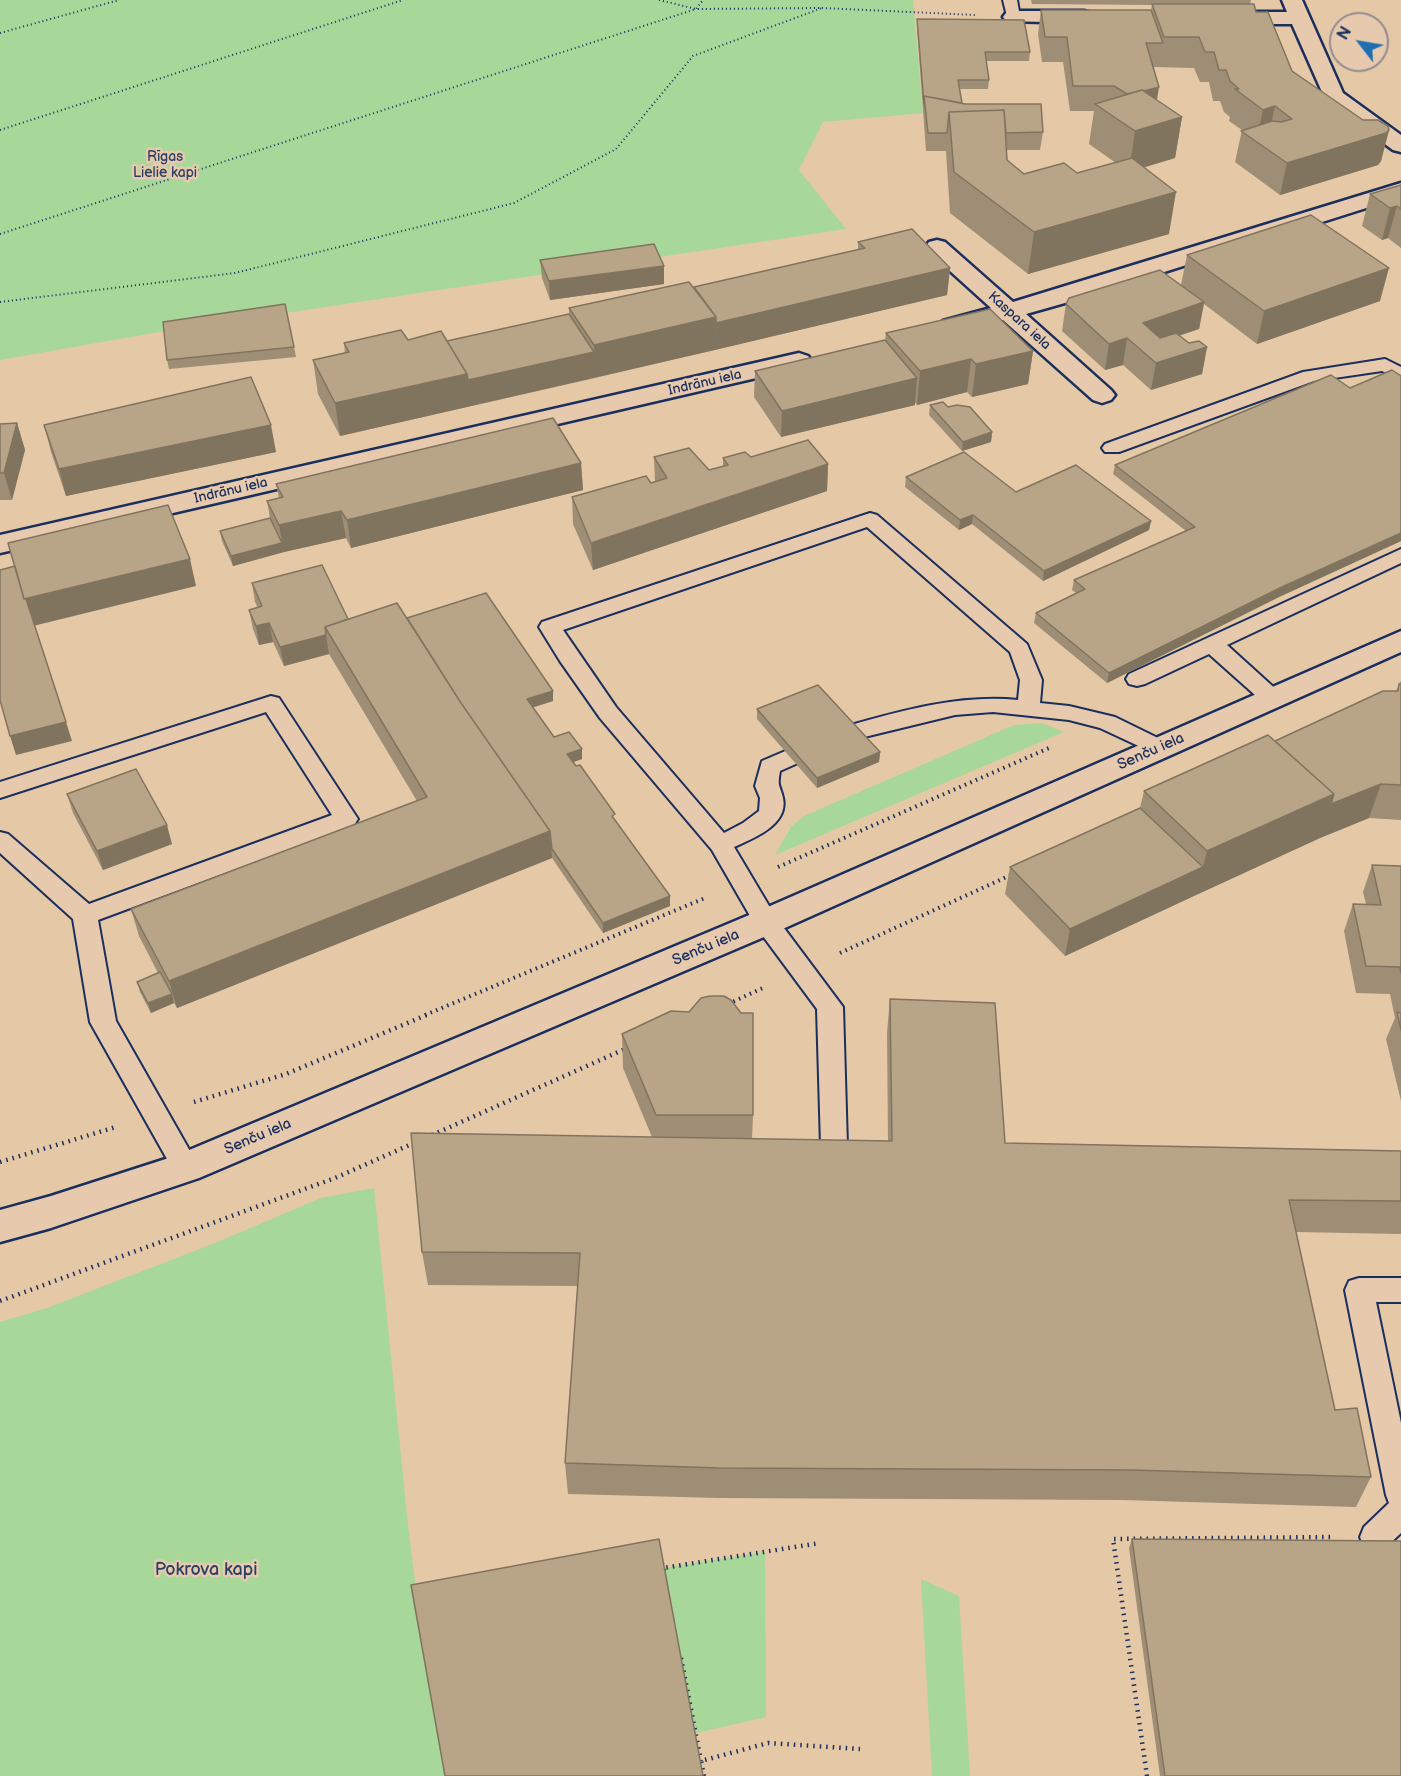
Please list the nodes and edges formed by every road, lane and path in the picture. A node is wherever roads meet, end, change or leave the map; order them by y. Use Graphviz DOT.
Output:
graph roads {
  1 [pos="118,0"];
  2 [pos="403,0"];
  3 [pos="659,0"];
  4 [pos="703,0"];
  5 [pos="822,8"];
  6 [pos="1012,8"];
  7 [pos="696,9"];
  8 [pos="1296,9"];
  9 [pos="1109,17"];
  10 [pos="1204,18"];
  11 [pos="0,33"];
  12 [pos="0,130"];
  13 [pos="1401,145"];
  14 [pos="1401,190"];
  15 [pos="0,234"];
  16 [pos="937,248"];
  17 [pos="0,302"];
  18 [pos="1007,312"];
  19 [pos="929,331"];
  20 [pos="824,355"];
  21 [pos="1401,375"];
  22 [pos="1102,395"];
  23 [pos="1112,448"];
  24 [pos="0,544"];
  25 [pos="1401,555"];
  26 [pos="1401,640"];
  27 [pos="1213,645"];
  28 [pos="1137,679"];
  29 [pos="1272,698"];
  30 [pos="1029,707"];
  31 [pos="1107,722"];
  32 [pos="852,732"];
  33 [pos="1160,748"];
  34 [pos="790,758"];
  35 [pos="0,790"];
  36 [pos="0,840"];
  37 [pos="720,844"];
  38 [pos="1016,873"];
  39 [pos="741,883"];
  40 [pos="85,915"];
  41 [pos="766,922"];
  42 [pos="801,970"];
  43 [pos="721,1007"];
  44 [pos="635,1045"];
  45 [pos="154,1114"];
  46 [pos="430,1136"];
  47 [pos="420,1140"];
  48 [pos="834,1146"];
  49 [pos="0,1162"];
  50 [pos="186,1167"];
  51 [pos="0,1226"];
  52 [pos="1401,1290"];
  53 [pos="0,1301"];
  54 [pos="1401,1495"];
  55 [pos="1401,1512"];
  56 [pos="1375,1537"];
  57 [pos="820,1543"];
  58 [pos="666,1580"];
  59 [pos="680,1650"];
  60 [pos="860,1749"];
  61 [pos="701,1761"];
  62 [pos="704,1776"];
  63 [pos="1147,1776"];
  1 -- 11 [label="path"];
  2 -- 12 [label="path"];
  3 -- 7 [label="path"];
  4 -- 7 [label="path"];
  5 -- 6 [label="path"];
  5 -- 7 [label="path"];
  5 -- 17 [label="path"];
  6 -- 9 [label="street"];
  7 -- 15 [label="path"];
  8 -- 10 [label="street"];
  8 -- 13 [label="street"];
  14 -- 18 [label="street"];
  16 -- 18 [label="street, Kaspara iela"];
  18 -- 19 [label="street"];
  18 -- 22 [label="street, Kaspara iela"];
  20 -- 24 [label="street, Indrānu iela"];
  21 -- 23 [label="lane"];
  25 -- 27 [label="lane"];
  26 -- 29 [label="street, Senču iela"];
  27 -- 28 [label="lane"];
  27 -- 29 [label="lane"];
  29 -- 33 [label="street, Senču iela"];
  30 -- 31 [label="lane"];
  30 -- 32 [label="lane"];
  30 -- 37 [label="lane"];
  31 -- 33 [label="lane"];
  31 -- 39 [label="path"];
  33 -- 41 [label="street, Senču iela"];
  34 -- 37 [label="lane"];
  35 -- 40 [label="lane"];
  36 -- 40 [label="lane"];
  37 -- 39 [label="lane"];
  38 -- 42 [label="path"];
  39 -- 41 [label="lane"];
  39 -- 45 [label="path"];
  40 -- 45 [label="lane"];
  41 -- 42 [label="lane"];
  41 -- 50 [label="street, Senču iela"];
  42 -- 43 [label="path"];
  42 -- 48 [label="lane"];
  44 -- 46 [label="path"];
  45 -- 49 [label="path"];
  45 -- 50 [label="lane"];
  47 -- 53 [label="path"];
  50 -- 51 [label="street, Senču iela"];
  52 -- 54 [label="lane"];
  55 -- 56 [label="lane"];
  56 -- 63 [label="path"];
  57 -- 58 [label="path"];
  59 -- 61 [label="path"];
  60 -- 61 [label="path"];
  61 -- 62 [label="path"];
}
